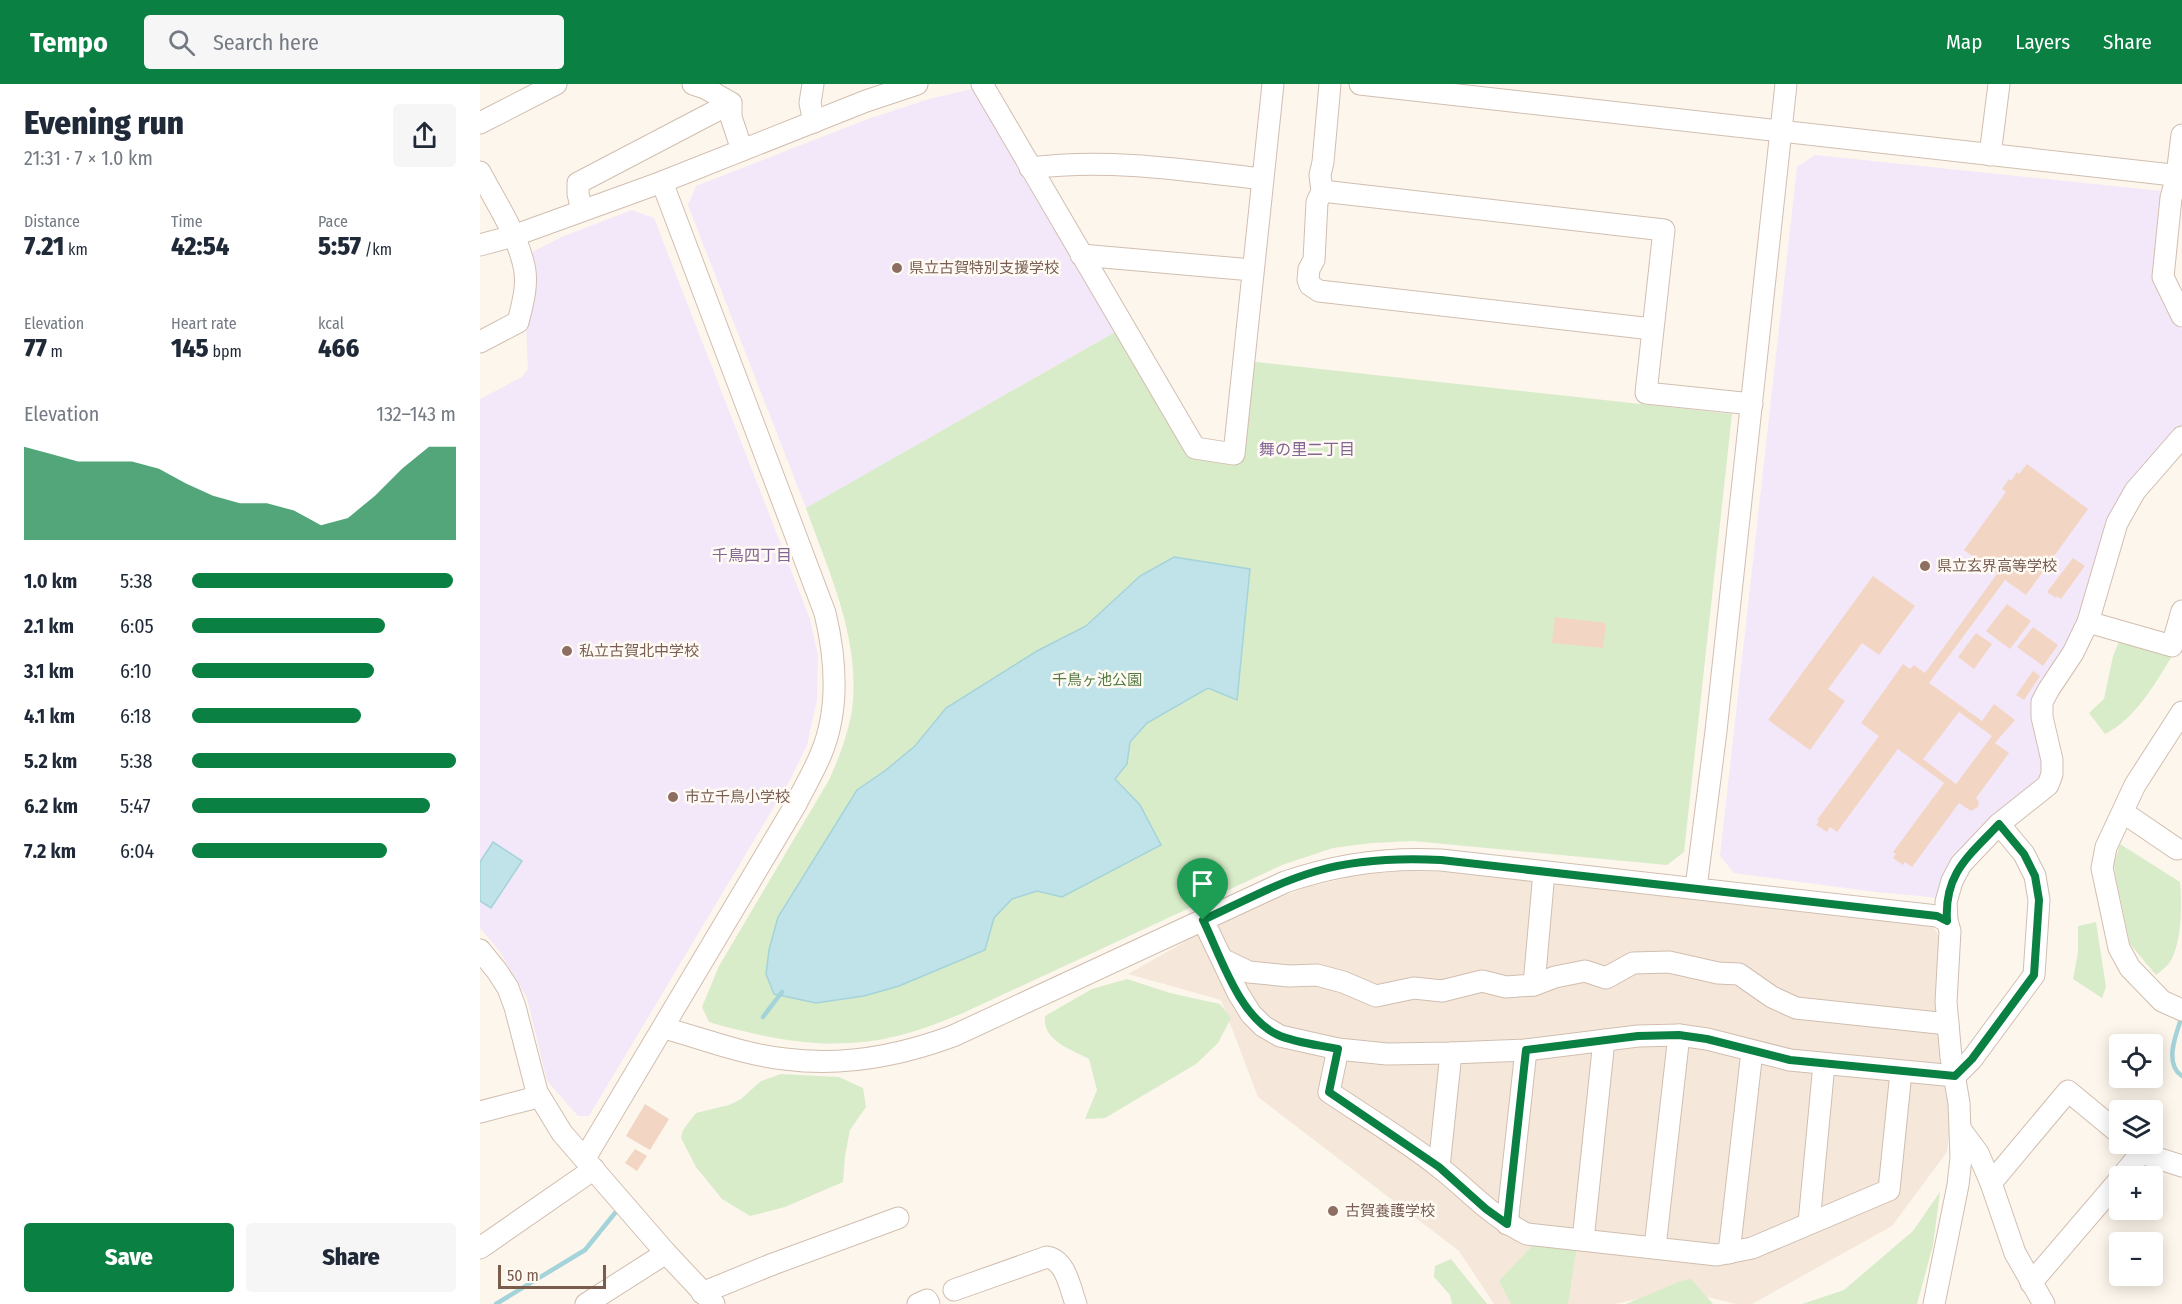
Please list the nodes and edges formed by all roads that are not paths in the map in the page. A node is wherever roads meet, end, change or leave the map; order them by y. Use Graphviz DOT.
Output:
graph roads {
  1 [pos="556,84"];
  2 [pos="813,84"];
  3 [pos="917,84"];
  4 [pos="982,84"];
  5 [pos="1273,84"];
  6 [pos="1330,84"];
  7 [pos="1360,84"];
  8 [pos="1786,84"];
  9 [pos="1999,84"];
  10 [pos="701,85"];
  11 [pos="731,103"];
  12 [pos="814,122"];
  13 [pos="480,123"];
  14 [pos="1781,131"];
  15 [pos="2182,135"];
  16 [pos="742,150"];
  17 [pos="1990,155"];
  18 [pos="1030,168"];
  19 [pos="480,172"];
  20 [pos="2179,175"];
  21 [pos="1262,180"];
  22 [pos="662,182"];
  23 [pos="1322,190"];
  24 [pos="582,210"];
  25 [pos="513,236"];
  26 [pos="480,245"];
  27 [pos="1081,255"];
  28 [pos="1252,270"];
  29 [pos="2182,316"];
  30 [pos="1652,329"];
  31 [pos="480,342"];
  32 [pos="1752,404"];
  33 [pos="2182,437"];
  34 [pos="2182,611"];
  35 [pos="2088,622"];
  36 [pos="2182,712"];
  37 [pos="2124,813"];
  38 [pos="1999,824"];
  39 [pos="2177,849"];
  40 [pos="1544,872"];
  41 [pos="1696,888"];
  42 [pos="1203,920"];
  43 [pos="1947,921"];
  44 [pos="480,950"];
  45 [pos="1222,959"];
  46 [pos="1534,985"];
  47 [pos="2182,1010"];
  48 [pos="1948,1023"];
  49 [pos="664,1028"];
  50 [pos="1679,1035"];
  51 [pos="1604,1040"];
  52 [pos="1338,1049"];
  53 [pos="1526,1050"];
  54 [pos="1752,1051"];
  55 [pos="1451,1053"];
  56 [pos="1824,1064"];
  57 [pos="1901,1072"];
  58 [pos="1955,1076"];
  59 [pos="537,1092"];
  60 [pos="480,1112"];
  61 [pos="2109,1125"];
  62 [pos="1961,1130"];
  63 [pos="2151,1154"];
  64 [pos="589,1163"];
  65 [pos="2182,1166"];
  66 [pos="1439,1167"];
  67 [pos="1991,1183"];
  68 [pos="2109,1191"];
  69 [pos="898,1218"];
  70 [pos="1809,1223"];
  71 [pos="1507,1224"];
  72 [pos="1583,1240"];
  73 [pos="1655,1247"];
  74 [pos="480,1248"];
  75 [pos="666,1253"];
  76 [pos="1730,1253"];
  77 [pos="2031,1283"];
  78 [pos="954,1290"];
  79 [pos="708,1298"];
  80 [pos="586,1304"];
  81 [pos="918,1304"];
  82 [pos="929,1304"];
  83 [pos="1076,1304"];
  84 [pos="1934,1304"];
  85 [pos="2044,1304"];
  1 -- 13 [label="street"];
  2 -- 12 [label="street"];
  3 -- 12 [label="street"];
  4 -- 18 [label="street"];
  5 -- 21 [label="street"];
  6 -- 23 [label="street"];
  7 -- 14 [label="street"];
  8 -- 14 [label="street"];
  9 -- 17 [label="street"];
  10 -- 11 [label="street"];
  11 -- 16 [label="street"];
  11 -- 24 [label="street"];
  12 -- 16 [label="street"];
  14 -- 17 [label="street"];
  14 -- 32 [label="street"];
  15 -- 20 [label="street"];
  16 -- 22 [label="street"];
  17 -- 20 [label="street"];
  18 -- 21 [label="street"];
  18 -- 27 [label="street"];
  19 -- 25 [label="street"];
  20 -- 29 [label="street"];
  21 -- 28 [label="street"];
  22 -- 24 [label="street"];
  22 -- 49 [label="street"];
  23 -- 30 [label="street"];
  23 -- 30 [label="street"];
  24 -- 25 [label="street"];
  25 -- 26 [label="street"];
  25 -- 31 [label="street"];
  27 -- 28 [label="street"];
  27 -- 28 [label="street"];
  30 -- 32 [label="street"];
  32 -- 41 [label="street"];
  33 -- 35 [label="street"];
  34 -- 35 [label="street"];
  35 -- 38 [label="street"];
  36 -- 37 [label="street"];
  37 -- 39 [label="street"];
  37 -- 47 [label="street"];
  38 -- 43 [label="street"];
  38 -- 58 [label="street"];
  40 -- 41 [label="street"];
  40 -- 42 [label="street"];
  40 -- 46 [label="street"];
  41 -- 43 [label="street"];
  42 -- 45 [label="street"];
  42 -- 49 [label="street"];
  43 -- 48 [label="street"];
  44 -- 59 [label="street"];
  45 -- 46 [label="street"];
  45 -- 52 [label="street"];
  46 -- 48 [label="street"];
  48 -- 58 [label="street"];
  49 -- 64 [label="street"];
  50 -- 51 [label="street"];
  50 -- 54 [label="street"];
  50 -- 73 [label="street"];
  51 -- 53 [label="street"];
  51 -- 72 [label="street"];
  52 -- 55 [label="street"];
  52 -- 66 [label="street"];
  53 -- 55 [label="street"];
  53 -- 71 [label="street"];
  54 -- 56 [label="street"];
  54 -- 76 [label="street"];
  55 -- 66 [label="street"];
  56 -- 57 [label="street"];
  56 -- 70 [label="street"];
  57 -- 58 [label="street"];
  57 -- 70 [label="street"];
  58 -- 62 [label="street"];
  59 -- 60 [label="street"];
  59 -- 64 [label="street"];
  61 -- 67 [label="street"];
  62 -- 67 [label="street"];
  62 -- 84 [label="street"];
  63 -- 65 [label="street"];
  64 -- 74 [label="street"];
  64 -- 75 [label="street"];
  66 -- 71 [label="street"];
  67 -- 77 [label="street"];
  68 -- 77 [label="street"];
  69 -- 79 [label="street"];
  70 -- 76 [label="street"];
  71 -- 72 [label="street"];
  72 -- 73 [label="street"];
  73 -- 76 [label="street"];
  75 -- 79 [label="street"];
  75 -- 80 [label="street"];
  77 -- 85 [label="street"];
  78 -- 83 [label="street"];
  81 -- 82 [label="street"];
}
